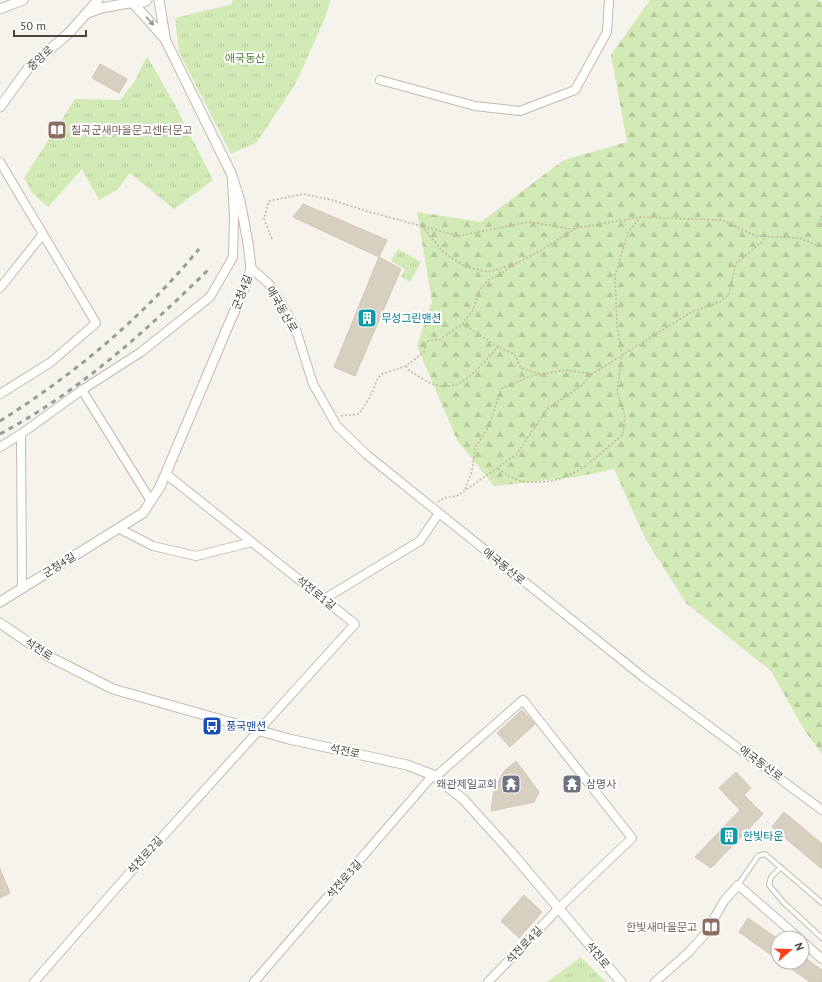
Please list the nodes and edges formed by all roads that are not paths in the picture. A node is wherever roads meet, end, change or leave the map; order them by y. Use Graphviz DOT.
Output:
graph roads {
  1 [pos="23,0"];
  2 [pos="147,0"];
  3 [pos="159,0"];
  4 [pos="609,0"];
  5 [pos="97,1"];
  6 [pos="129,2"];
  7 [pos="0,9"];
  8 [pos="87,13"];
  9 [pos="165,39"];
  10 [pos="380,80"];
  11 [pos="0,107"];
  12 [pos="0,162"];
  13 [pos="231,173"];
  14 [pos="43,234"];
  15 [pos="251,268"];
  16 [pos="0,288"];
  17 [pos="82,390"];
  18 [pos="0,394"];
  19 [pos="22,434"];
  20 [pos="0,447"];
  21 [pos="166,474"];
  22 [pos="151,501"];
  23 [pos="436,510"];
  24 [pos="118,528"];
  25 [pos="252,542"];
  26 [pos="22,588"];
  27 [pos="324,599"];
  28 [pos="0,602"];
  29 [pos="0,623"];
  30 [pos="259,730"];
  31 [pos="434,776"];
  32 [pos="822,810"];
  33 [pos="781,867"];
  34 [pos="738,885"];
  35 [pos="822,903"];
  36 [pos="559,908"];
  37 [pos="790,930"];
  38 [pos="822,938"];
  39 [pos="810,948"];
  40 [pos="822,959"];
  41 [pos="34,982"];
  42 [pos="254,982"];
  43 [pos="488,982"];
  44 [pos="621,982"];
  45 [pos="655,982"];
  1 -- 7 [label="street"];
  2 -- 6 [label="street"];
  3 -- 9 [label="street, 군청4길"];
  4 -- 10 [label="street"];
  5 -- 8 [label="street, 중앙로"];
  6 -- 8 [label="street"];
  6 -- 9 [label="street, 군청4길, one-way"];
  8 -- 11 [label="street, 중앙로"];
  9 -- 13 [label="street, 군청4길"];
  12 -- 14 [label="street"];
  13 -- 15 [label="street, 군청4길"];
  13 -- 17 [label="street"];
  14 -- 16 [label="street"];
  14 -- 18 [label="street"];
  15 -- 21 [label="street, 군청4길"];
  15 -- 23 [label="street, 애국동산로"];
  17 -- 19 [label="street"];
  17 -- 22 [label="street"];
  19 -- 20 [label="street"];
  19 -- 26 [label="street"];
  21 -- 22 [label="street, 군청4길"];
  21 -- 25 [label="street, 석전로1길"];
  22 -- 24 [label="street, 군청4길"];
  23 -- 27 [label="street"];
  23 -- 32 [label="street, 애국동산로"];
  24 -- 25 [label="street"];
  24 -- 26 [label="street, 군청4길"];
  25 -- 27 [label="street, 석전로1길"];
  26 -- 28 [label="street, 군청4길"];
  27 -- 30 [label="street, 석전로1길"];
  29 -- 30 [label="street, 석전로"];
  30 -- 31 [label="street, 석전로"];
  30 -- 41 [label="street, 석전로2길"];
  31 -- 36 [label="street, 석전로"];
  31 -- 36 [label="street, 석전로3길"];
  31 -- 42 [label="street, 석전로3길"];
  33 -- 34 [label="lane"];
  33 -- 35 [label="lane"];
  33 -- 38 [label="lane"];
  34 -- 37 [label="street"];
  34 -- 45 [label="street"];
  36 -- 43 [label="street, 석전로4길"];
  36 -- 44 [label="street, 석전로"];
  39 -- 40 [label="street"];
}
